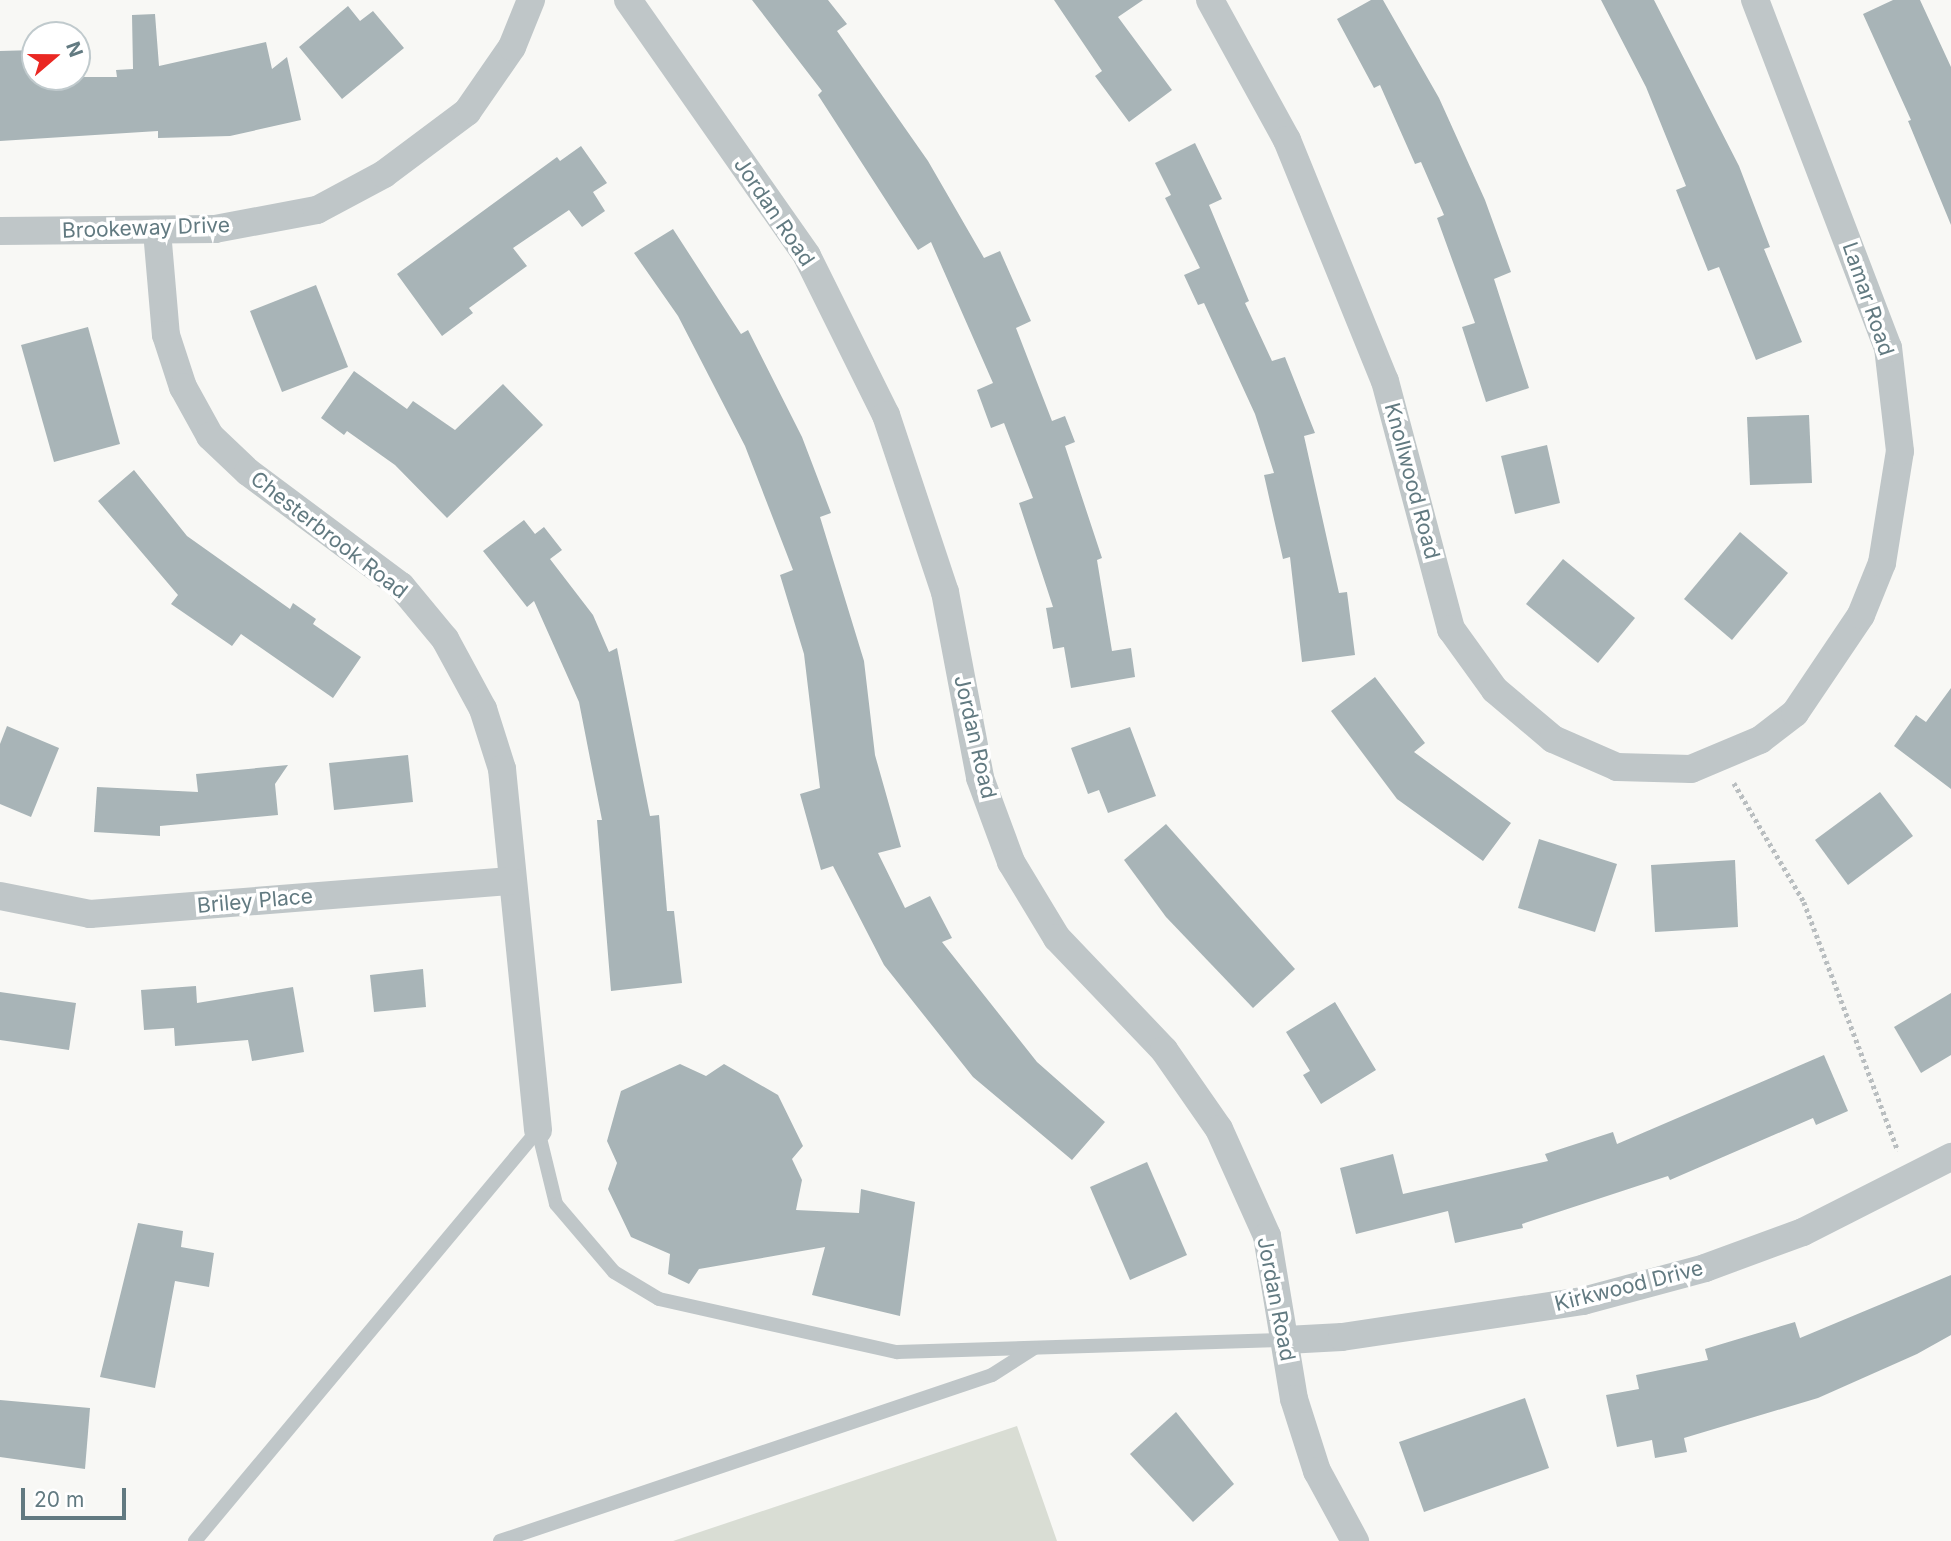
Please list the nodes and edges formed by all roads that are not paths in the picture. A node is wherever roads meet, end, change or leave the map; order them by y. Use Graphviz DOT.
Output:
graph roads {
  1 [pos="531,0"];
  2 [pos="628,0"];
  3 [pos="1210,0"];
  4 [pos="1755,0"];
  5 [pos="0,231"];
  6 [pos="157,232"];
  7 [pos="1760,740"];
  8 [pos="512,881"];
  9 [pos="0,895"];
  10 [pos="538,1130"];
  11 [pos="1951,1157"];
  12 [pos="1286,1340"];
  13 [pos="1034,1348"];
  14 [pos="195,1541"];
  15 [pos="500,1541"];
  16 [pos="1355,1541"];
  1 -- 6 [label="street, Brookeway Drive"];
  2 -- 12 [label="street, Jordan Road"];
  3 -- 7 [label="street, Knollwood Road"];
  4 -- 7 [label="street, Lamar Road"];
  5 -- 6 [label="street, Brookeway Drive"];
  6 -- 8 [label="street, Chesterbrook Road"];
  8 -- 9 [label="street, Briley Place"];
  8 -- 10 [label="street, Chesterbrook Road"];
  10 -- 13 [label="lane"];
  10 -- 14 [label="lane"];
  11 -- 12 [label="street, Kirkwood Drive"];
  12 -- 13 [label="lane"];
  12 -- 16 [label="street, Jordan Road"];
  13 -- 15 [label="lane"];
}
